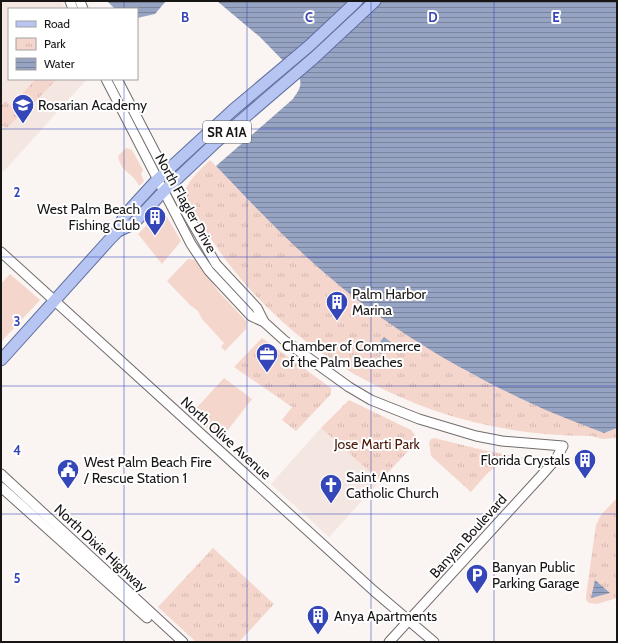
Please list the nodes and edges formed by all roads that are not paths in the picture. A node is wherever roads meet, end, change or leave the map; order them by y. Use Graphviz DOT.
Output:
graph roads {
  1 [pos="357,1"];
  2 [pos="374,1"];
  3 [pos="107,80"];
  4 [pos="117,80"];
  5 [pos="161,177"];
  6 [pos="171,184"];
  7 [pos="163,192"];
  8 [pos="118,232"];
  9 [pos="1,252"];
  10 [pos="56,301"];
  11 [pos="264,322"];
  12 [pos="1,360"];
  13 [pos="563,446"];
  14 [pos="1,474"];
  15 [pos="1,487"];
  16 [pos="409,621"];
  17 [pos="173,642"];
  18 [pos="183,642"];
  19 [pos="389,642"];
  20 [pos="434,642"];
  1 -- 5 [label="main road, SR A1A"];
  2 -- 6 [label="main road, SR A1A"];
  3 -- 5 [label="street, North Flagler Drive"];
  4 -- 5 [label="street, North Flagler Drive"];
  5 -- 6 [label="street, North Flagler Drive"];
  5 -- 7 [label="street, North Flagler Drive"];
  5 -- 8 [label="main road, SR A1A"];
  6 -- 7 [label="main road, SR A1A"];
  6 -- 11 [label="street, North Flagler Drive"];
  7 -- 8 [label="main road, SR A1A"];
  7 -- 11 [label="street, North Flagler Drive"];
  8 -- 10 [label="main road, SR A1A"];
  9 -- 10 [label="street, North Olive Avenue"];
  10 -- 12 [label="main road, SR A1A"];
  10 -- 16 [label="street, North Olive Avenue"];
  11 -- 13 [label="street, North Flagler Drive"];
  13 -- 16 [label="street, Banyan Boulevard"];
  14 -- 18 [label="street, North Dixie Highway"];
  15 -- 17 [label="street, North Dixie Highway"];
  16 -- 19 [label="street, Banyan Boulevard"];
  16 -- 20 [label="street, North Olive Avenue"];
}
